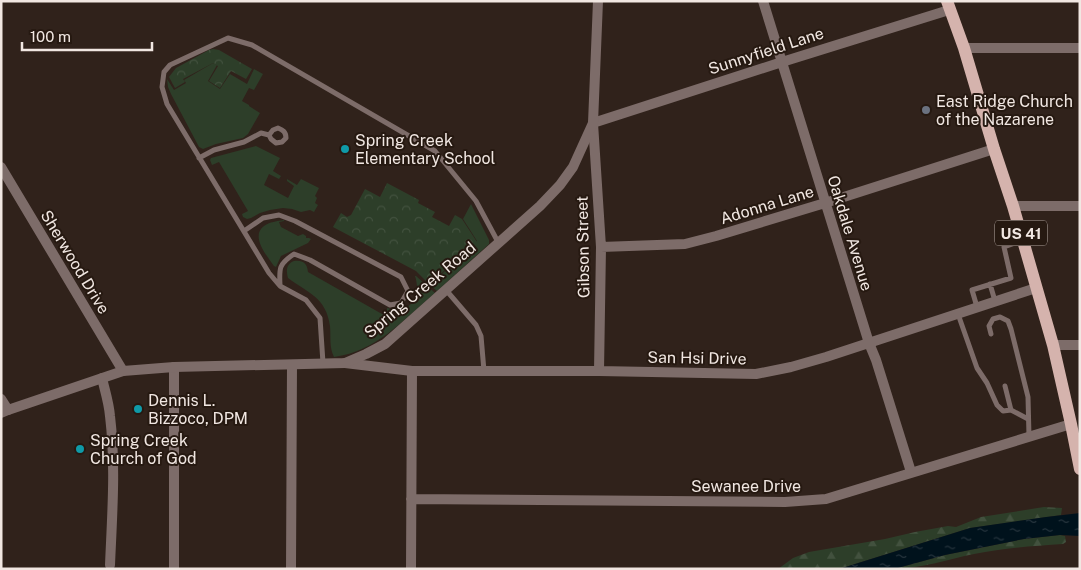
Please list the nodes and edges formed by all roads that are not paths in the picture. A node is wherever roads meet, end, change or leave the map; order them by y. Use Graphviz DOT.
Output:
graph roads {
  1 [pos="598,1"];
  2 [pos="763,1"];
  3 [pos="948,6"];
  4 [pos="964,48"];
  5 [pos="1080,48"];
  6 [pos="782,62"];
  7 [pos="592,123"];
  8 [pos="269,135"];
  9 [pos="994,149"];
  10 [pos="199,158"];
  11 [pos="1,167"];
  12 [pos="826,203"];
  13 [pos="1013,206"];
  14 [pos="1080,206"];
  15 [pos="244,231"];
  16 [pos="1023,240"];
  17 [pos="498,243"];
  18 [pos="601,247"];
  19 [pos="990,284"];
  20 [pos="280,286"];
  21 [pos="1036,288"];
  22 [pos="446,290"];
  23 [pos="995,302"];
  24 [pos="977,308"];
  25 [pos="958,314"];
  26 [pos="991,334"];
  27 [pos="869,343"];
  28 [pos="1053,345"];
  29 [pos="1080,345"];
  30 [pos="323,363"];
  31 [pos="345,363"];
  32 [pos="292,365"];
  33 [pos="174,367"];
  34 [pos="123,371"];
  35 [pos="412,371"];
  36 [pos="484,371"];
  37 [pos="599,371"];
  38 [pos="102,378"];
  39 [pos="1005,386"];
  40 [pos="1,399"];
  41 [pos="1010,410"];
  42 [pos="5,412"];
  43 [pos="1028,419"];
  44 [pos="1071,424"];
  45 [pos="1029,436"];
  46 [pos="1080,469"];
  47 [pos="911,472"];
  48 [pos="411,499"];
  49 [pos="110,565"];
  50 [pos="174,569"];
  51 [pos="291,569"];
  52 [pos="411,569"];
  1 -- 7 [label="street, Spring Creek Road"];
  2 -- 6 [label="street, Oakdale Avenue"];
  3 -- 4 [label="main road, US 41"];
  3 -- 6 [label="street, Sunnyfield Lane"];
  4 -- 5 [label="street"];
  4 -- 9 [label="main road, US 41"];
  6 -- 7 [label="street, Sunnyfield Lane"];
  6 -- 12 [label="street, Oakdale Avenue"];
  7 -- 17 [label="street, Spring Creek Road"];
  7 -- 18 [label="street, Gibson Street"];
  8 -- 10 [label="lane"];
  9 -- 12 [label="street, Adonna Lane"];
  9 -- 13 [label="main road, US 41"];
  10 -- 15 [label="lane"];
  10 -- 17 [label="lane"];
  11 -- 34 [label="street, Sherwood Drive"];
  12 -- 18 [label="street, Adonna Lane"];
  12 -- 27 [label="street, Oakdale Avenue"];
  13 -- 14 [label="street"];
  13 -- 16 [label="main road, US 41"];
  15 -- 20 [label="lane"];
  15 -- 20 [label="lane"];
  16 -- 19 [label="lane"];
  16 -- 21 [label="main road, US 41"];
  17 -- 22 [label="street, Spring Creek Road"];
  18 -- 37 [label="street, Gibson Street"];
  19 -- 23 [label="lane"];
  19 -- 24 [label="lane"];
  20 -- 30 [label="lane"];
  21 -- 23 [label="street, San Hsi Drive"];
  21 -- 28 [label="main road, US 41"];
  22 -- 31 [label="street, Spring Creek Road"];
  22 -- 36 [label="lane"];
  23 -- 24 [label="street, San Hsi Drive"];
  24 -- 25 [label="street, San Hsi Drive"];
  25 -- 27 [label="street, San Hsi Drive"];
  25 -- 41 [label="lane"];
  26 -- 43 [label="lane"];
  27 -- 37 [label="street, San Hsi Drive"];
  27 -- 47 [label="street, Oakdale Avenue"];
  28 -- 29 [label="street"];
  28 -- 44 [label="main road, US 41"];
  30 -- 31 [label="street, Spring Creek Road"];
  30 -- 32 [label="street, Spring Creek Road"];
  31 -- 35 [label="street, San Hsi Drive"];
  32 -- 33 [label="street, Spring Creek Road"];
  32 -- 51 [label="street"];
  33 -- 34 [label="street, Spring Creek Road"];
  33 -- 50 [label="street"];
  34 -- 38 [label="street, Spring Creek Road"];
  35 -- 36 [label="street, San Hsi Drive"];
  35 -- 48 [label="street"];
  36 -- 37 [label="street, San Hsi Drive"];
  38 -- 42 [label="street, Spring Creek Road"];
  38 -- 49 [label="street"];
  39 -- 41 [label="lane"];
  40 -- 42 [label="street"];
  41 -- 43 [label="lane"];
  43 -- 45 [label="lane"];
  44 -- 45 [label="street, Sewanee Drive"];
  44 -- 46 [label="main road, US 41"];
  45 -- 47 [label="street, Sewanee Drive"];
  47 -- 48 [label="street, Sewanee Drive"];
  48 -- 52 [label="street"];
}
